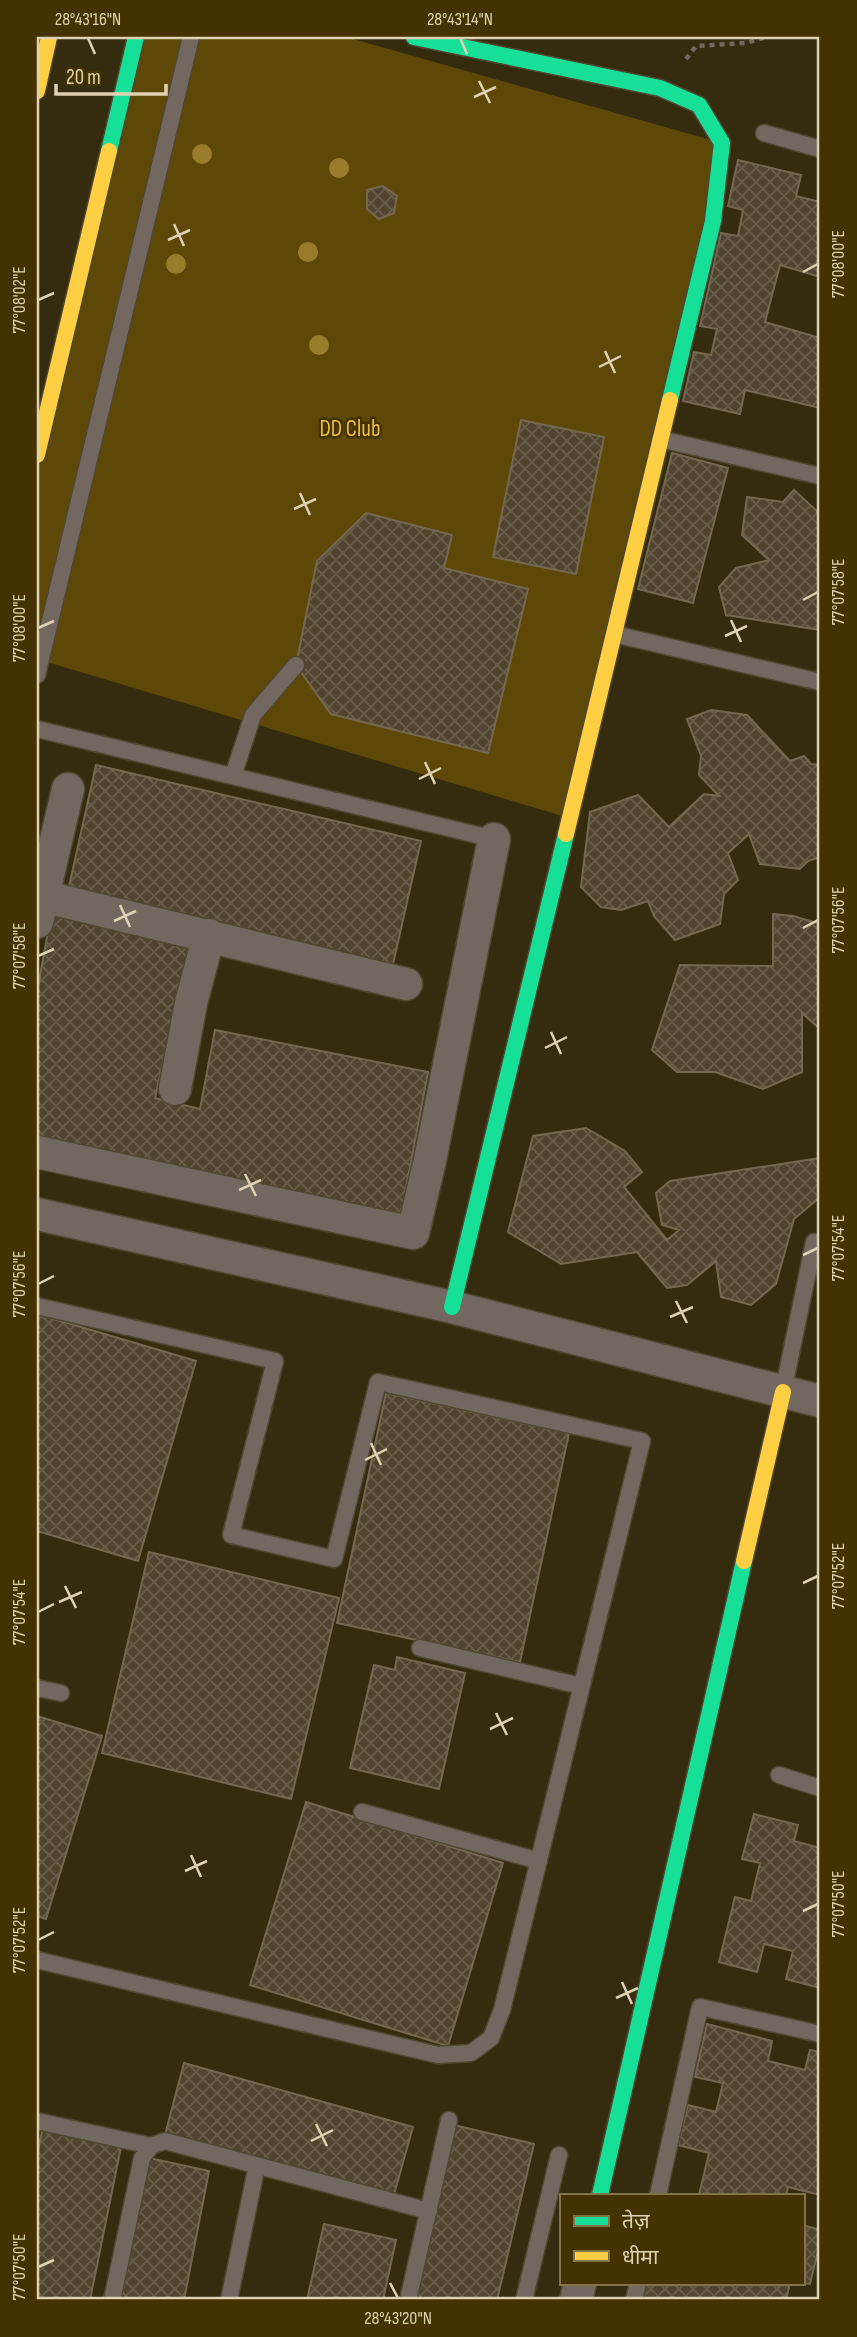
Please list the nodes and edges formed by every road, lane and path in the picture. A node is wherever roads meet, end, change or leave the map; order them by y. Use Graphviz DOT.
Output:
graph roads {
  1 [pos="49,37"];
  2 [pos="136,37"];
  3 [pos="191,37"];
  4 [pos="414,37"];
  5 [pos="767,37"];
  6 [pos="696,46"];
  7 [pos="37,91"];
  8 [pos="764,133"];
  9 [pos="820,149"];
  10 [pos="660,439"];
  11 [pos="37,455"];
  12 [pos="820,476"];
  13 [pos="614,634"];
  14 [pos="296,665"];
  15 [pos="37,675"];
  16 [pos="820,682"];
  17 [pos="37,729"];
  18 [pos="233,776"];
  19 [pos="68,789"];
  20 [pos="494,839"];
  21 [pos="39,904"];
  22 [pos="209,935"];
  23 [pos="406,984"];
  24 [pos="175,1090"];
  25 [pos="37,1153"];
  26 [pos="37,1214"];
  27 [pos="814,1242"];
  28 [pos="37,1306"];
  29 [pos="452,1307"];
  30 [pos="783,1392"];
  31 [pos="820,1401"];
  32 [pos="420,1648"];
  33 [pos="581,1686"];
  34 [pos="37,1688"];
  35 [pos="61,1693"];
  36 [pos="779,1775"];
  37 [pos="820,1788"];
  38 [pos="362,1812"];
  39 [pos="539,1861"];
  40 [pos="37,1960"];
  41 [pos="820,2034"];
  42 [pos="449,2120"];
  43 [pos="37,2121"];
  44 [pos="151,2146"];
  45 [pos="559,2155"];
  46 [pos="257,2165"];
  47 [pos="600,2194"];
  48 [pos="658,2194"];
  49 [pos="429,2211"];
  50 [pos="112,2300"];
  51 [pos="229,2300"];
  52 [pos="408,2300"];
  53 [pos="524,2300"];
  1 -- 7 [label="street"];
  2 -- 11 [label="street"];
  3 -- 15 [label="lane"];
  4 -- 10 [label="street"];
  5 -- 6 [label="path"];
  8 -- 9 [label="lane"];
  10 -- 12 [label="lane"];
  10 -- 13 [label="street"];
  13 -- 16 [label="lane"];
  13 -- 29 [label="street"];
  14 -- 18 [label="lane"];
  17 -- 18 [label="lane"];
  18 -- 20 [label="lane"];
  19 -- 21 [label="street"];
  20 -- 25 [label="street"];
  21 -- 22 [label="street"];
  22 -- 23 [label="street"];
  22 -- 24 [label="street"];
  26 -- 29 [label="street"];
  27 -- 30 [label="lane"];
  28 -- 33 [label="lane"];
  29 -- 30 [label="street"];
  30 -- 31 [label="street"];
  30 -- 47 [label="street"];
  32 -- 33 [label="lane"];
  33 -- 39 [label="lane"];
  34 -- 35 [label="lane"];
  36 -- 37 [label="lane"];
  38 -- 39 [label="lane"];
  39 -- 40 [label="lane"];
  41 -- 48 [label="lane"];
  42 -- 49 [label="lane"];
  43 -- 44 [label="lane"];
  44 -- 46 [label="lane"];
  44 -- 50 [label="lane"];
  45 -- 53 [label="lane"];
  46 -- 49 [label="lane"];
  46 -- 51 [label="lane"];
  49 -- 52 [label="lane"];
}
